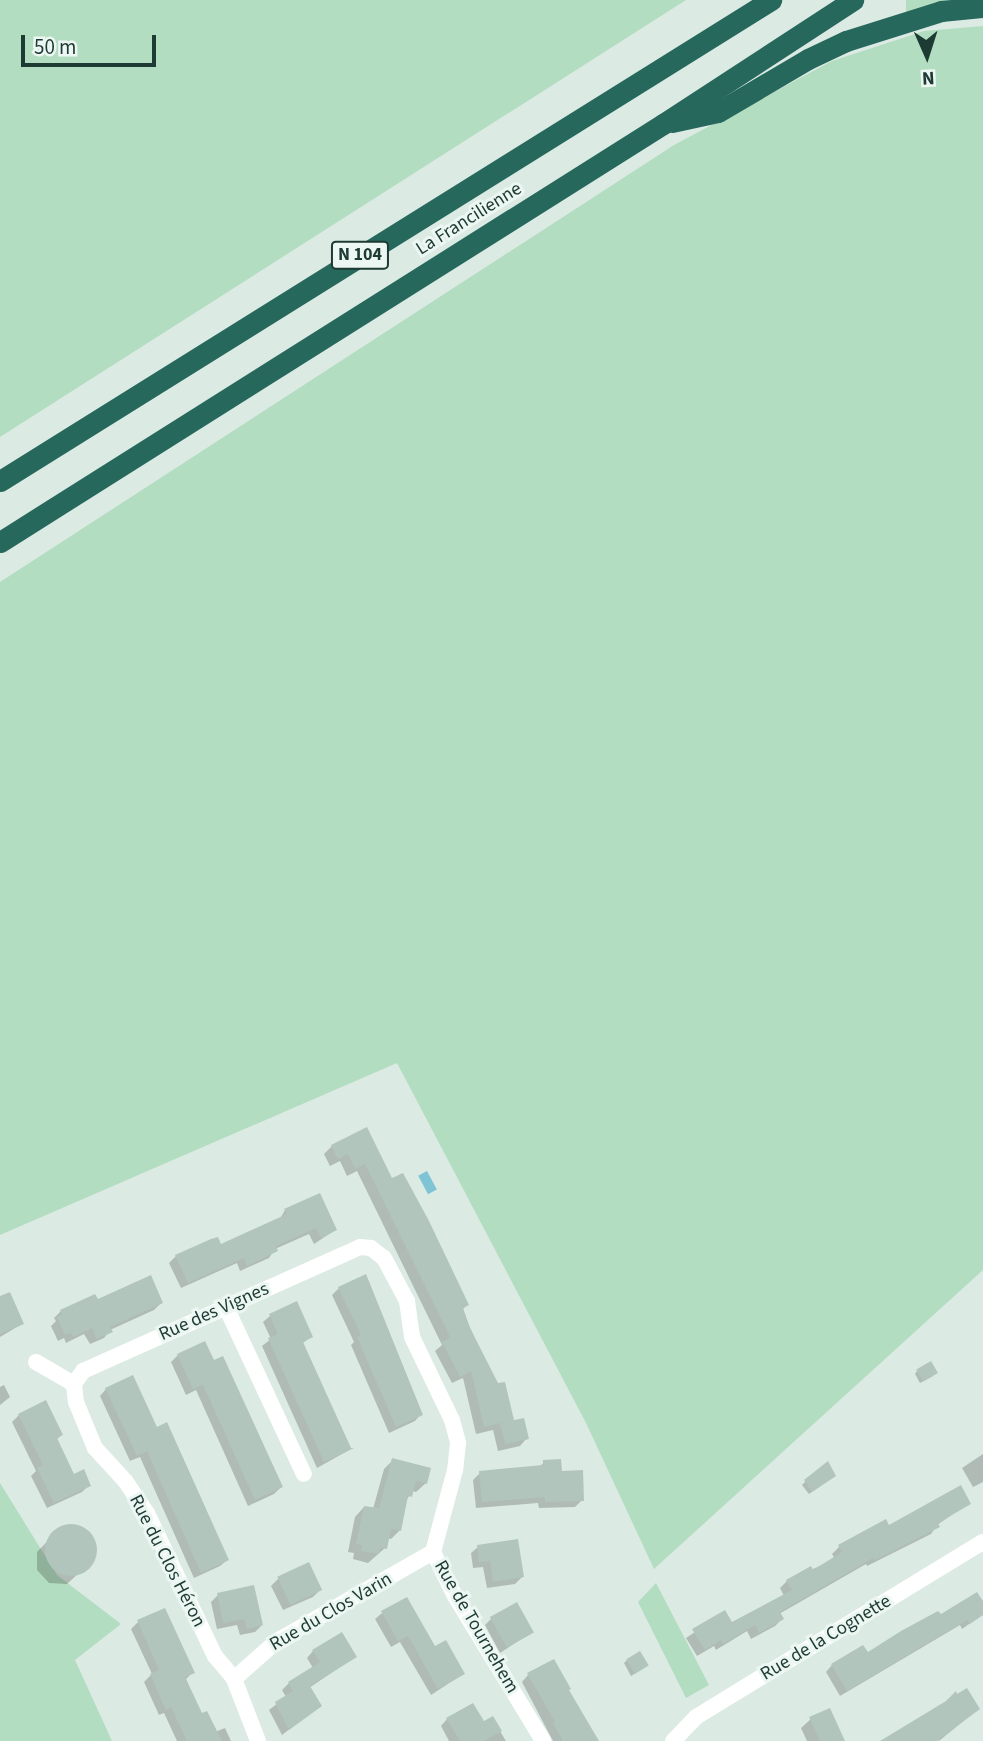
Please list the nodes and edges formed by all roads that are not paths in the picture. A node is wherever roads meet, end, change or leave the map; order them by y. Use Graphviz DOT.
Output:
graph roads {
  1 [pos="739,0"];
  2 [pos="771,0"];
  3 [pos="853,0"];
  4 [pos="983,7"];
  5 [pos="720,30"];
  6 [pos="663,124"];
  7 [pos="0,481"];
  8 [pos="0,542"];
  9 [pos="360,1247"];
  10 [pos="226,1307"];
  11 [pos="36,1362"];
  12 [pos="74,1384"];
  13 [pos="304,1474"];
  14 [pos="980,1550"];
  15 [pos="433,1552"];
  16 [pos="234,1679"];
  17 [pos="258,1741"];
  18 [pos="544,1741"];
  19 [pos="673,1741"];
  1 -- 5 [label="highway"];
  2 -- 5 [label="highway, La Francilienne / N 104"];
  3 -- 6 [label="highway, La Francilienne / N 104"];
  4 -- 6 [label="highway"];
  5 -- 7 [label="highway, La Francilienne / N 104"];
  6 -- 8 [label="highway, La Francilienne / N 104"];
  9 -- 10 [label="street, Rue des Vignes"];
  9 -- 15 [label="street, Rue de Tournehem"];
  10 -- 12 [label="street, Rue des Vignes"];
  10 -- 13 [label="street"];
  11 -- 12 [label="street"];
  12 -- 16 [label="street, Rue du Clos Héron"];
  14 -- 19 [label="street, Rue de la Cognette"];
  15 -- 16 [label="street, Rue du Clos Varin"];
  15 -- 18 [label="street, Rue de Tournehem"];
  16 -- 17 [label="street, Rue du Clos Héron"];
}
